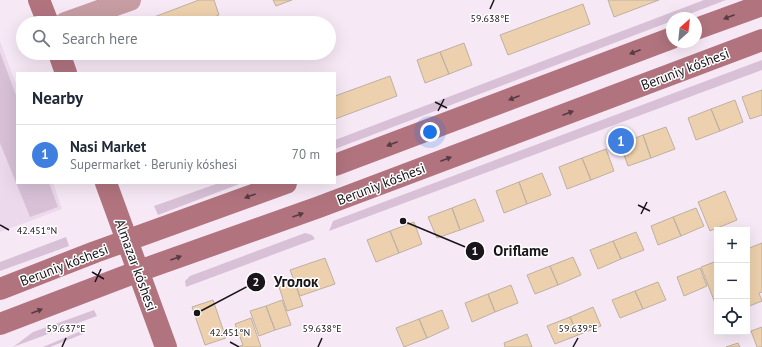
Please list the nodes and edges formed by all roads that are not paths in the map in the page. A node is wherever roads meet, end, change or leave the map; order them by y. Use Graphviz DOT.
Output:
graph roads {
  1 [pos="39,0"];
  2 [pos="130,0"];
  3 [pos="762,5"];
  4 [pos="45,16"];
  5 [pos="85,16"];
  6 [pos="702,27"];
  7 [pos="666,40"];
  8 [pos="762,40"];
  9 [pos="61,60"];
  10 [pos="66,72"];
  11 [pos="336,165"];
  12 [pos="106,184"];
  13 [pos="283,184"];
  14 [pos="127,241"];
  15 [pos="139,271"];
  16 [pos="0,289"];
  17 [pos="0,324"];
  18 [pos="166,347"];
  1 -- 4 [label="street"];
  2 -- 5 [label="street"];
  3 -- 6 [label="street, one-way"];
  7 -- 11 [label="street, one-way"];
  15 -- 8 [label="street, Beruniy kóshesi, one-way"];
  9 -- 10 [label="street"];
  12 -- 14 [label="street, Almazar kóshesi"];
  13 -- 14 [label="street, Beruniy kóshesi, one-way"];
  14 -- 15 [label="street, Almazar kóshesi"];
  14 -- 16 [label="street, Beruniy kóshesi"];
  17 -- 15 [label="street, Beruniy kóshesi, one-way"];
  15 -- 18 [label="street, Almazar kóshesi"];
}
